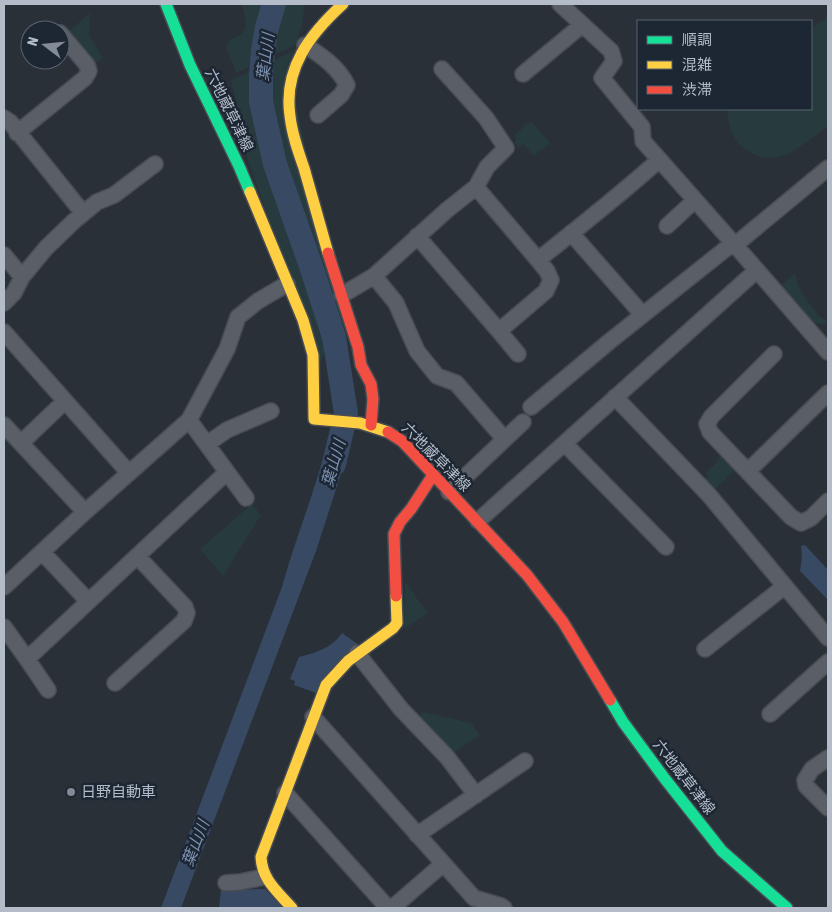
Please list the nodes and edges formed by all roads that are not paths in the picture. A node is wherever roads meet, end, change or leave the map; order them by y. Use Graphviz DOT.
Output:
graph roads {
  1 [pos="166,4"];
  2 [pos="343,4"];
  3 [pos="560,4"];
  4 [pos="582,25"];
  5 [pos="305,45"];
  6 [pos="70,46"];
  7 [pos="442,69"];
  8 [pos="523,74"];
  9 [pos="318,115"];
  10 [pos="4,118"];
  11 [pos="17,133"];
  12 [pos="659,160"];
  13 [pos="155,164"];
  14 [pos="828,168"];
  15 [pos="476,187"];
  16 [pos="695,200"];
  17 [pos="82,213"];
  18 [pos="667,226"];
  19 [pos="571,233"];
  20 [pos="417,236"];
  21 [pos="734,244"];
  22 [pos="4,255"];
  23 [pos="538,260"];
  24 [pos="757,270"];
  25 [pos="374,276"];
  26 [pos="22,277"];
  27 [pos="287,284"];
  28 [pos="342,295"];
  29 [pos="4,303"];
  30 [pos="642,314"];
  31 [pos="500,331"];
  32 [pos="4,332"];
  33 [pos="822,332"];
  34 [pos="828,352"];
  35 [pos="518,354"];
  36 [pos="774,354"];
  37 [pos="828,393"];
  38 [pos="615,397"];
  39 [pos="65,401"];
  40 [pos="531,407"];
  41 [pos="271,411"];
  42 [pos="189,420"];
  43 [pos="523,422"];
  44 [pos="365,424"];
  45 [pos="4,425"];
  46 [pos="501,435"];
  47 [pos="21,443"];
  48 [pos="207,444"];
  49 [pos="565,444"];
  50 [pos="227,472"];
  51 [pos="748,472"];
  52 [pos="129,473"];
  53 [pos="433,475"];
  54 [pos="449,492"];
  55 [pos="246,498"];
  56 [pos="828,501"];
  57 [pos="84,512"];
  58 [pos="478,522"];
  59 [pos="666,547"];
  60 [pos="42,552"];
  61 [pos="137,556"];
  62 [pos="785,586"];
  63 [pos="4,587"];
  64 [pos="88,601"];
  65 [pos="4,627"];
  66 [pos="826,630"];
  67 [pos="705,649"];
  68 [pos="357,653"];
  69 [pos="27,659"];
  70 [pos="828,662"];
  71 [pos="115,683"];
  72 [pos="48,690"];
  73 [pos="770,714"];
  74 [pos="313,717"];
  75 [pos="828,758"];
  76 [pos="525,761"];
  77 [pos="284,793"];
  78 [pos="476,795"];
  79 [pos="828,808"];
  80 [pos="417,835"];
  81 [pos="443,864"];
  82 [pos="264,877"];
  83 [pos="226,883"];
  84 [pos="292,908"];
  85 [pos="388,908"];
  86 [pos="392,908"];
  87 [pos="504,908"];
  88 [pos="787,908"];
  1 -- 27 [label="main road, 六地蔵草津線"];
  2 -- 5 [label="main road"];
  3 -- 4 [label="street"];
  4 -- 8 [label="street"];
  4 -- 12 [label="street"];
  5 -- 9 [label="street"];
  5 -- 28 [label="main road"];
  6 -- 11 [label="street"];
  7 -- 15 [label="street"];
  10 -- 11 [label="street"];
  11 -- 17 [label="street"];
  12 -- 16 [label="street"];
  12 -- 19 [label="street"];
  13 -- 17 [label="street"];
  14 -- 21 [label="street"];
  15 -- 20 [label="street"];
  15 -- 23 [label="street"];
  16 -- 18 [label="street"];
  16 -- 21 [label="street"];
  17 -- 26 [label="street"];
  19 -- 23 [label="street"];
  19 -- 30 [label="street"];
  20 -- 25 [label="street"];
  20 -- 31 [label="street"];
  21 -- 24 [label="street"];
  21 -- 30 [label="street"];
  22 -- 26 [label="street"];
  23 -- 31 [label="street"];
  24 -- 33 [label="street"];
  24 -- 38 [label="street"];
  25 -- 28 [label="street"];
  25 -- 46 [label="street"];
  26 -- 29 [label="street"];
  27 -- 42 [label="street"];
  27 -- 44 [label="main road, 六地蔵草津線"];
  28 -- 44 [label="main road"];
  30 -- 40 [label="street"];
  31 -- 35 [label="street"];
  32 -- 39 [label="street"];
  33 -- 34 [label="street"];
  36 -- 51 [label="street"];
  37 -- 51 [label="street"];
  38 -- 49 [label="street"];
  38 -- 62 [label="street"];
  39 -- 47 [label="street"];
  39 -- 52 [label="street"];
  41 -- 48 [label="street"];
  42 -- 48 [label="street"];
  42 -- 52 [label="street"];
  43 -- 54 [label="street"];
  44 -- 53 [label="main road, 六地蔵草津線"];
  45 -- 47 [label="street"];
  47 -- 57 [label="street"];
  48 -- 50 [label="street"];
  49 -- 58 [label="street"];
  49 -- 59 [label="street"];
  50 -- 55 [label="street"];
  50 -- 61 [label="street"];
  51 -- 56 [label="street"];
  52 -- 57 [label="street"];
  53 -- 54 [label="main road, 六地蔵草津線"];
  53 -- 68 [label="main road"];
  54 -- 58 [label="main road, 六地蔵草津線"];
  57 -- 60 [label="street"];
  58 -- 88 [label="main road, 六地蔵草津線"];
  60 -- 63 [label="street"];
  60 -- 64 [label="street"];
  61 -- 64 [label="street"];
  61 -- 71 [label="street"];
  62 -- 66 [label="street"];
  62 -- 67 [label="street"];
  64 -- 69 [label="street"];
  65 -- 69 [label="street"];
  68 -- 74 [label="main road"];
  68 -- 78 [label="street"];
  69 -- 72 [label="street"];
  70 -- 73 [label="street"];
  74 -- 77 [label="main road"];
  74 -- 80 [label="street"];
  75 -- 79 [label="street"];
  76 -- 78 [label="street"];
  77 -- 82 [label="main road"];
  77 -- 85 [label="street"];
  78 -- 80 [label="street"];
  80 -- 81 [label="street"];
  81 -- 86 [label="street"];
  81 -- 87 [label="street"];
  82 -- 83 [label="street"];
  82 -- 84 [label="main road"];
}
